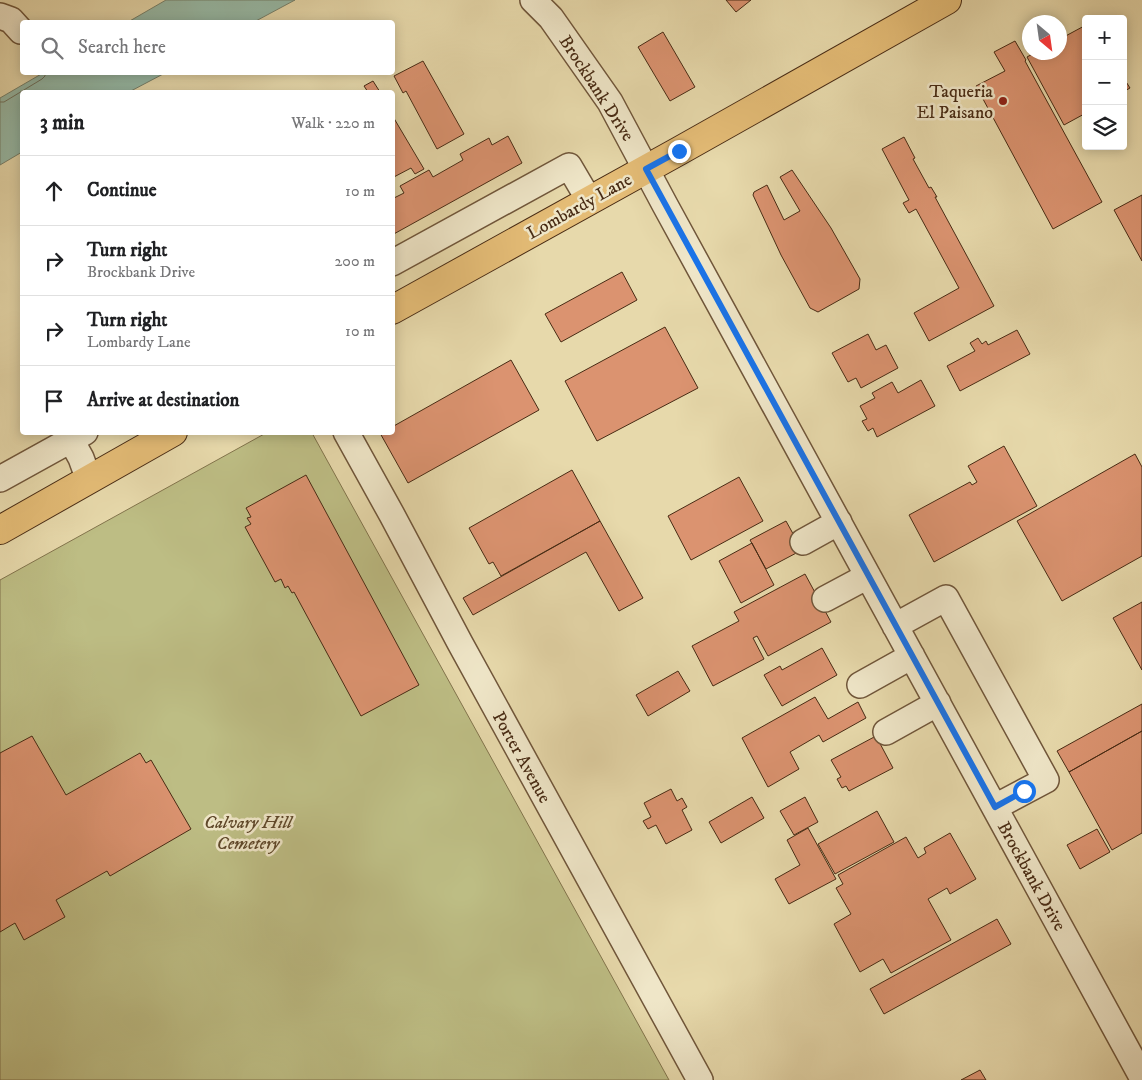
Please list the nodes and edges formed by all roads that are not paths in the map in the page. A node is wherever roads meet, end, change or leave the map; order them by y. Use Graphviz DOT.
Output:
graph roads {
  1 [pos="533,0"];
  2 [pos="947,0"];
  3 [pos="0,16"];
  4 [pos="20,30"];
  5 [pos="646,169"];
  6 [pos="590,200"];
  7 [pos="395,261"];
  8 [pos="395,308"];
  9 [pos="168,435"];
  10 [pos="348,435"];
  11 [pos="78,436"];
  12 [pos="0,479"];
  13 [pos="89,480"];
  14 [pos="839,522"];
  15 [pos="0,530"];
  16 [pos="803,542"];
  17 [pos="868,576"];
  18 [pos="825,599"];
  19 [pos="896,626"];
  20 [pos="912,656"];
  21 [pos="860,685"];
  22 [pos="938,703"];
  23 [pos="886,732"];
  24 [pos="995,807"];
  25 [pos="1142,1077"];
  26 [pos="700,1080"];
  1 -- 5 [label="street, Brockbank Drive"];
  2 -- 5 [label="main road, Lombardy Lane"];
  3 -- 4 [label="street"];
  5 -- 6 [label="main road, Lombardy Lane"];
  5 -- 14 [label="street, Brockbank Drive"];
  6 -- 7 [label="street"];
  6 -- 8 [label="main road, Lombardy Lane"];
  9 -- 13 [label="main road"];
  10 -- 26 [label="street, Porter Avenue"];
  11 -- 12 [label="street"];
  11 -- 13 [label="street"];
  13 -- 15 [label="main road"];
  14 -- 16 [label="street"];
  14 -- 17 [label="street, Brockbank Drive"];
  17 -- 18 [label="street"];
  17 -- 19 [label="street, Brockbank Drive"];
  19 -- 20 [label="street, Brockbank Drive"];
  19 -- 24 [label="street"];
  20 -- 21 [label="street"];
  20 -- 22 [label="street, Brockbank Drive"];
  22 -- 23 [label="street"];
  22 -- 24 [label="street, Brockbank Drive"];
  24 -- 25 [label="street, Brockbank Drive"];
}
